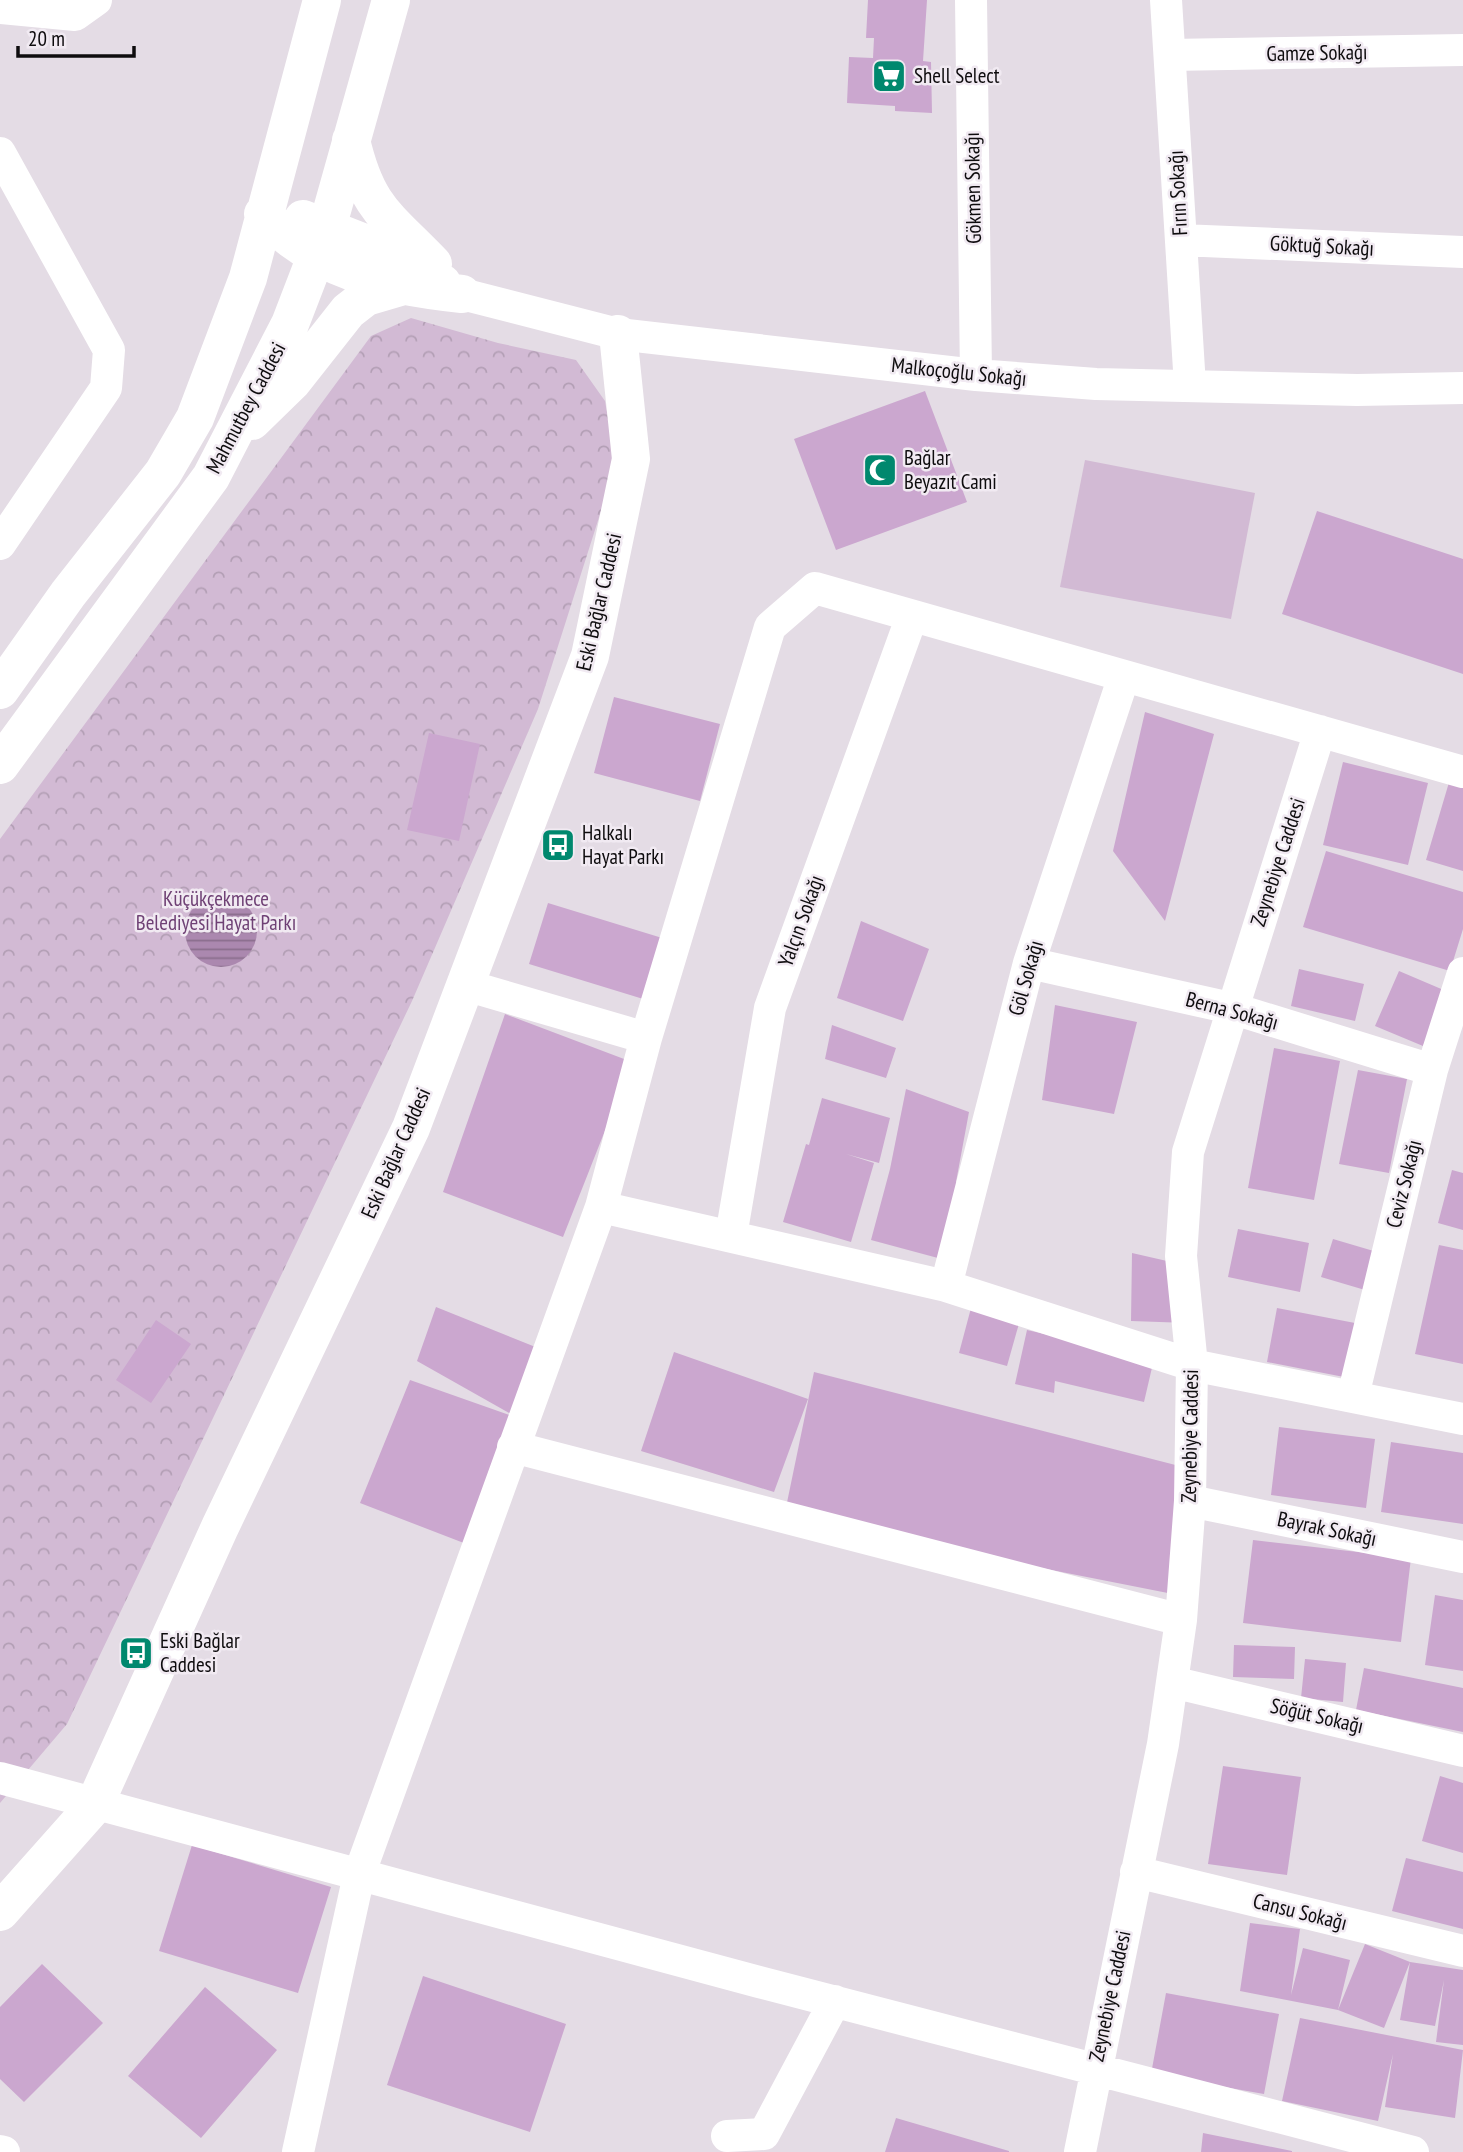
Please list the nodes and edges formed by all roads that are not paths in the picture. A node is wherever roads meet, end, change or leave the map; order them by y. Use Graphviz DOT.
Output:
graph roads {
  1 [pos="96,0"];
  2 [pos="322,0"];
  3 [pos="391,0"];
  4 [pos="971,0"];
  5 [pos="1166,0"];
  6 [pos="0,8"];
  7 [pos="1463,50"];
  8 [pos="1171,55"];
  9 [pos="351,140"];
  10 [pos="0,153"];
  11 [pos="263,214"];
  12 [pos="1181,240"];
  13 [pos="322,241"];
  14 [pos="1463,252"];
  15 [pos="400,287"];
  16 [pos="462,294"];
  17 [pos="618,334"];
  18 [pos="976,375"];
  19 [pos="1190,386"];
  20 [pos="1463,388"];
  21 [pos="228,446"];
  22 [pos="1,540"];
  23 [pos="912,616"];
  24 [pos="1124,676"];
  25 [pos="0,690"];
  26 [pos="1320,731"];
  27 [pos="0,765"];
  28 [pos="1463,772"];
  29 [pos="1029,963"];
  30 [pos="1463,973"];
  31 [pos="465,985"];
  32 [pos="1231,1008"];
  33 [pos="646,1038"];
  34 [pos="1432,1070"];
  35 [pos="601,1207"];
  36 [pos="731,1236"];
  37 [pos="946,1286"];
  38 [pos="1192,1365"];
  39 [pos="1353,1396"];
  40 [pos="1463,1419"];
  41 [pos="513,1447"];
  42 [pos="1190,1501"];
  43 [pos="1463,1557"];
  44 [pos="1181,1620"];
  45 [pos="1172,1682"];
  46 [pos="1463,1751"];
  47 [pos="0,1778"];
  48 [pos="94,1806"];
  49 [pos="1136,1872"];
  50 [pos="359,1875"];
  51 [pos="0,1912"];
  52 [pos="1463,1951"];
  53 [pos="835,2001"];
  54 [pos="1095,2069"];
  55 [pos="727,2136"];
  56 [pos="299,2152"];
  57 [pos="1080,2152"];
  58 [pos="1413,2152"];
  1 -- 6 [label="street"];
  2 -- 11 [label="main road, Mahmutbey Caddesi"];
  3 -- 9 [label="main road, Mahmutbey Caddesi"];
  4 -- 18 [label="street, Gökmen Sokağı"];
  5 -- 8 [label="street, Fırın Sokağı"];
  7 -- 8 [label="street, Gamze Sokağı"];
  8 -- 12 [label="street, Fırın Sokağı"];
  9 -- 13 [label="main road, Mahmutbey Caddesi"];
  9 -- 16 [label="main road"];
  10 -- 22 [label="street"];
  11 -- 13 [label="main road"];
  11 -- 25 [label="main road, Mahmutbey Caddesi"];
  12 -- 14 [label="street, Göktuğ Sokağı"];
  12 -- 19 [label="street, Fırın Sokağı"];
  13 -- 15 [label="main road"];
  13 -- 16 [label="main road"];
  13 -- 21 [label="main road, Mahmutbey Caddesi"];
  15 -- 16 [label="main road"];
  15 -- 21 [label="main road"];
  16 -- 17 [label="street, Malkoçoğlu Sokağı"];
  17 -- 18 [label="street, Malkoçoğlu Sokağı"];
  17 -- 31 [label="main road, Eski Bağlar Caddesi"];
  18 -- 19 [label="street, Malkoçoğlu Sokağı"];
  19 -- 20 [label="street, Malkoçoğlu Sokağı"];
  21 -- 27 [label="main road, Mahmutbey Caddesi"];
  23 -- 24 [label="street"];
  23 -- 33 [label="street"];
  23 -- 36 [label="street, Yalçın Sokağı"];
  24 -- 26 [label="street"];
  24 -- 29 [label="street, Göl Sokağı"];
  26 -- 28 [label="street"];
  26 -- 32 [label="street, Zeynebiye Caddesi"];
  29 -- 32 [label="street, Berna Sokağı"];
  29 -- 37 [label="street, Göl Sokağı"];
  30 -- 34 [label="street, Ceviz Sokağı"];
  31 -- 33 [label="street"];
  31 -- 48 [label="main road, Eski Bağlar Caddesi"];
  32 -- 34 [label="street, Berna Sokağı"];
  32 -- 38 [label="street, Zeynebiye Caddesi"];
  33 -- 35 [label="street"];
  34 -- 39 [label="street, Ceviz Sokağı"];
  35 -- 36 [label="street"];
  35 -- 41 [label="street"];
  36 -- 37 [label="street"];
  37 -- 38 [label="street"];
  38 -- 39 [label="street"];
  38 -- 42 [label="street, Zeynebiye Caddesi"];
  39 -- 40 [label="street"];
  41 -- 44 [label="street"];
  41 -- 50 [label="street"];
  42 -- 43 [label="street, Bayrak Sokağı"];
  42 -- 44 [label="street, Zeynebiye Caddesi"];
  44 -- 45 [label="street, Zeynebiye Caddesi"];
  45 -- 46 [label="street, Söğüt Sokağı"];
  45 -- 49 [label="street, Zeynebiye Caddesi"];
  47 -- 48 [label="street"];
  48 -- 50 [label="street"];
  48 -- 51 [label="main road, Eski Bağlar Caddesi"];
  49 -- 52 [label="street, Cansu Sokağı"];
  49 -- 54 [label="street, Zeynebiye Caddesi"];
  50 -- 53 [label="street"];
  50 -- 56 [label="street"];
  53 -- 54 [label="street"];
  53 -- 55 [label="street"];
  54 -- 57 [label="street, Zeynebiye Caddesi"];
  54 -- 58 [label="street"];
}
